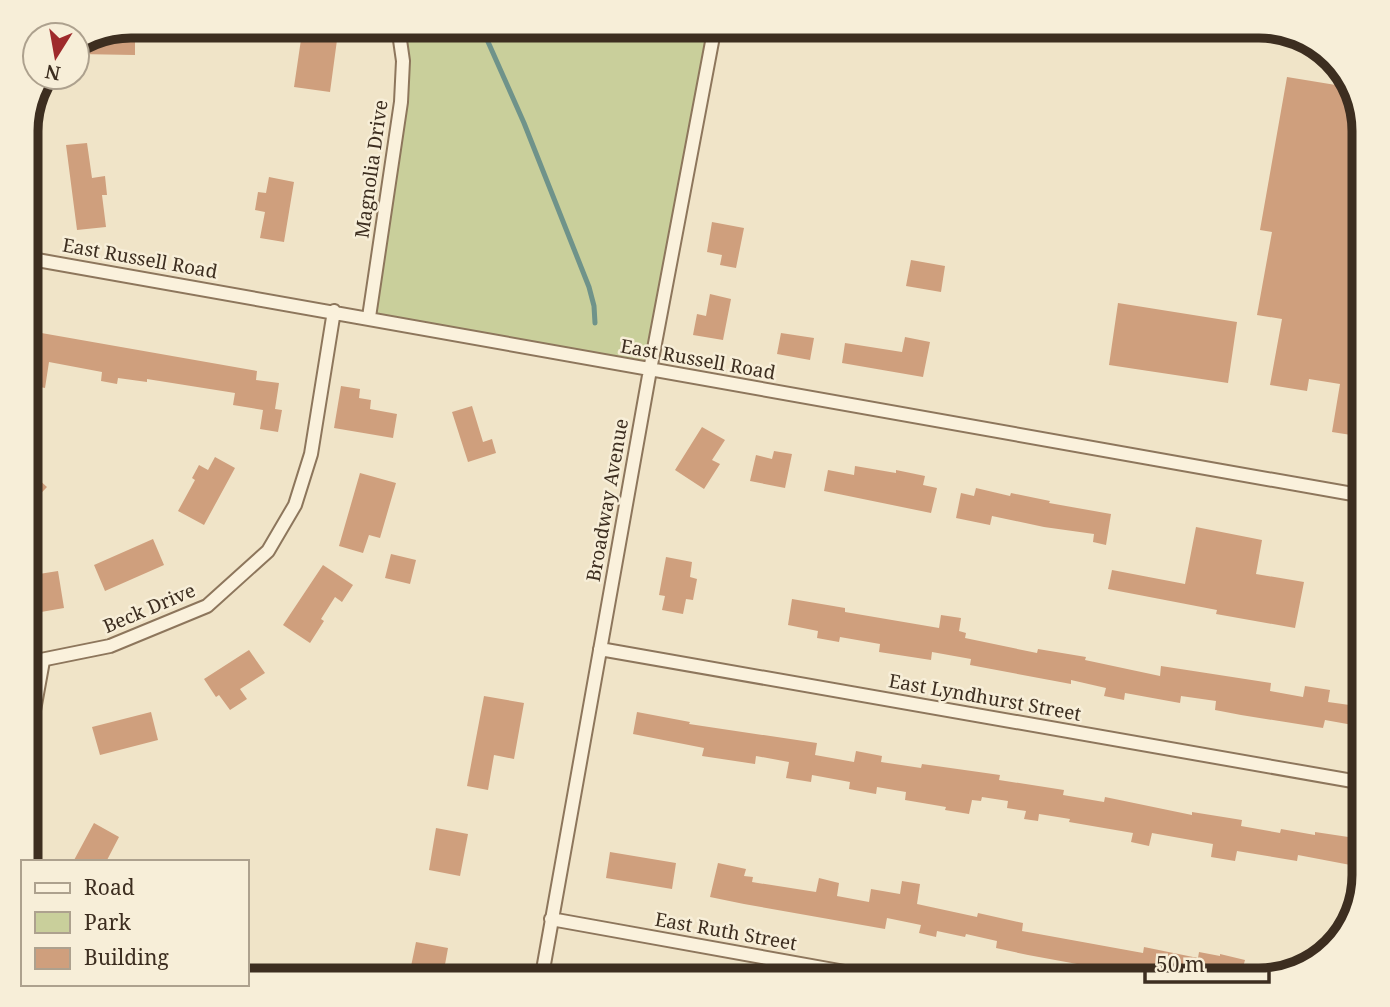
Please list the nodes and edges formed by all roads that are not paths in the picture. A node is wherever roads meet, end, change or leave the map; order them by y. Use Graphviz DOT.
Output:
graph roads {
  1 [pos="400,38"];
  2 [pos="713,38"];
  3 [pos="39,260"];
  4 [pos="334,311"];
  5 [pos="369,317"];
  6 [pos="650,370"];
  7 [pos="1352,494"];
  8 [pos="600,649"];
  9 [pos="39,661"];
  10 [pos="43,661"];
  11 [pos="39,683"];
  12 [pos="1352,781"];
  13 [pos="551,919"];
  14 [pos="543,968"];
  15 [pos="823,968"];
  1 -- 5 [label="street, Magnolia Drive"];
  2 -- 6 [label="street, Broadway Avenue"];
  3 -- 4 [label="street, East Russell Road"];
  4 -- 5 [label="street, East Russell Road"];
  4 -- 10 [label="street, Beck Drive"];
  5 -- 6 [label="street, East Russell Road"];
  6 -- 7 [label="street, East Russell Road"];
  6 -- 8 [label="street, Broadway Avenue"];
  8 -- 12 [label="street, East Lyndhurst Street"];
  8 -- 13 [label="street, Broadway Avenue"];
  9 -- 10 [label="street, Beck Drive"];
  10 -- 11 [label="street"];
  13 -- 14 [label="street, Broadway Avenue"];
  13 -- 15 [label="street, East Ruth Street"];
}
